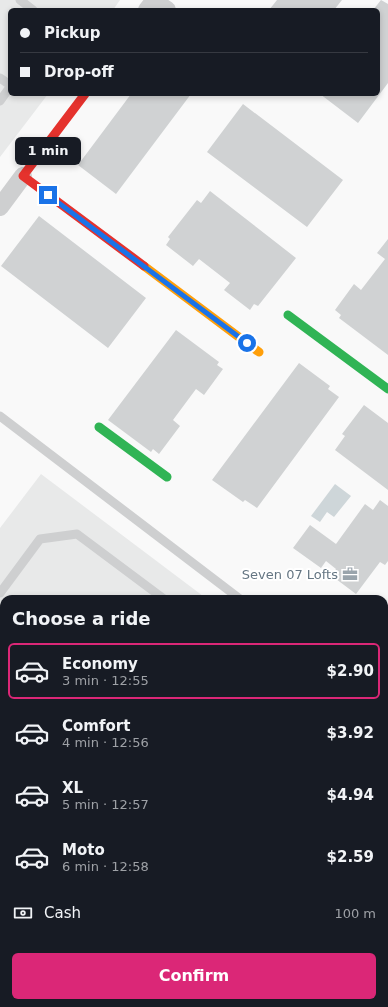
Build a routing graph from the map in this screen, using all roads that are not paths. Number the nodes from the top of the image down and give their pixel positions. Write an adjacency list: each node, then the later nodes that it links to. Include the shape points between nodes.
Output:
1 (20, 0): 2 (lane)
2 (30, 8)
3 (149, 8): 4 (street, via 154,1)
4 (164, 8)
5 (0, 78): 6 (lane)
6 (8, 84)
7 (8, 89): 9 (lane)
8 (84, 96): 10 (street)
9 (0, 101)
10 (24, 176): 11 (street); 13 (street)
11 (0, 207)
12 (288, 315): 14 (street)
13 (259, 352)
14 (388, 389)
15 (0, 416): 20 (lane)
16 (99, 427): 17 (street)
17 (167, 477)
18 (0, 593): 19 (lane, via 40,539 77,534)
19 (159, 595)
20 (235, 595)

